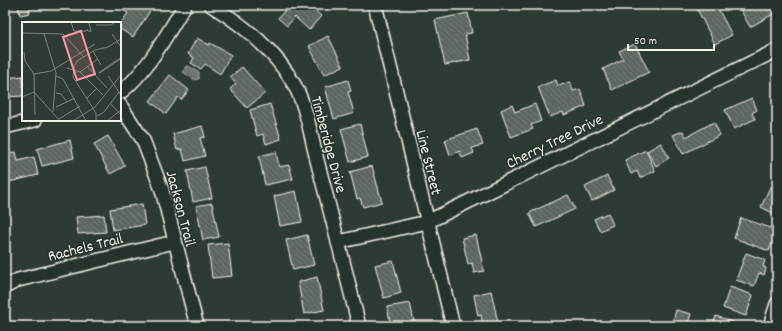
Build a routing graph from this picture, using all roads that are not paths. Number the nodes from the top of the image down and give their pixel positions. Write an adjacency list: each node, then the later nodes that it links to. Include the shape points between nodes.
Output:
1 (185, 5): 5 (street, via 159,47 132,83)
2 (211, 5): 11 (street, Timberidge Drive, via 268,48 295,85 310,123 317,162)
3 (375, 5): 9 (street, Line Street)
4 (777, 50): 9 (street, Cherry Tree Drive)
5 (121, 92)
6 (121, 107): 10 (street, Jackson Trail, via 143,140 162,190)
7 (31, 121): 8 (street)
8 (5, 127)
9 (427, 222): 11 (street, Cherry Tree Drive); 16 (street, Line Street)
10 (174, 242): 12 (street, Rachels Trail, via 26,278); 14 (street, Jackson Trail)
11 (338, 242): 15 (street, Timberidge Drive)
12 (5, 287)
13 (776, 307): 17 (street)
14 (197, 326)
15 (359, 326)
16 (453, 326)
17 (770, 326)

